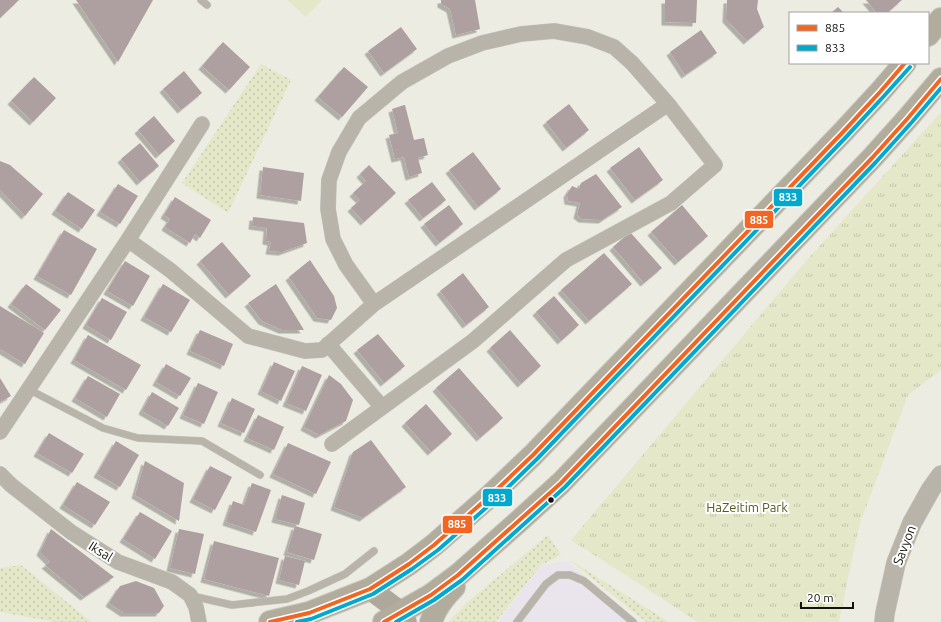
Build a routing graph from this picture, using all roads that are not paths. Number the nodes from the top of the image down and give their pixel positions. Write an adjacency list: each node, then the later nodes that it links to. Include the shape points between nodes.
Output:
1 (941, 20): 2 (highway)
2 (929, 34)
3 (904, 64): 19 (highway, via 843,132 533,455 434,545)
4 (941, 79): 17 (highway, via 872,158 561,482)
5 (668, 104): 8 (street); 8 (street, via 632,63 614,47 588,37 554,32 521,34 482,43 448,56 402,82 359,118 339,152 329,180 328,209 334,239 346,265); 11 (street, via 715,165 671,203 566,260 473,341)
6 (202, 124): 7 (street)
7 (128, 240): 9 (street, via 170,270 248,336 305,351 322,350); 10 (street)
8 (374, 304): 9 (street)
9 (328, 344): 11 (street)
10 (28, 389): 12 (street); 15 (lane, via 103,428 138,438 202,441)
11 (382, 407): 13 (street)
12 (0, 432)
13 (332, 444)
14 (0, 474): 20 (street, Iksal, via 70,532 118,562 172,582)
15 (260, 475)
16 (941, 475): 28 (street, Savyon, via 930,489 912,523 896,563)
17 (487, 550): 21 (highway, via 431,596); 25 (highway, via 441,601)
18 (374, 551): 20 (lane, via 345,574 287,599 232,605)
19 (370, 589): 21 (main road); 23 (highway, via 309,613); 24 (main road)
20 (190, 595): 22 (street)
21 (397, 619)
22 (199, 622)
23 (270, 622)
24 (377, 622)
25 (431, 622)
26 (517, 622): 27 (lane, via 546,584 558,575 570,575 584,581)
27 (633, 622)
28 (884, 622)

